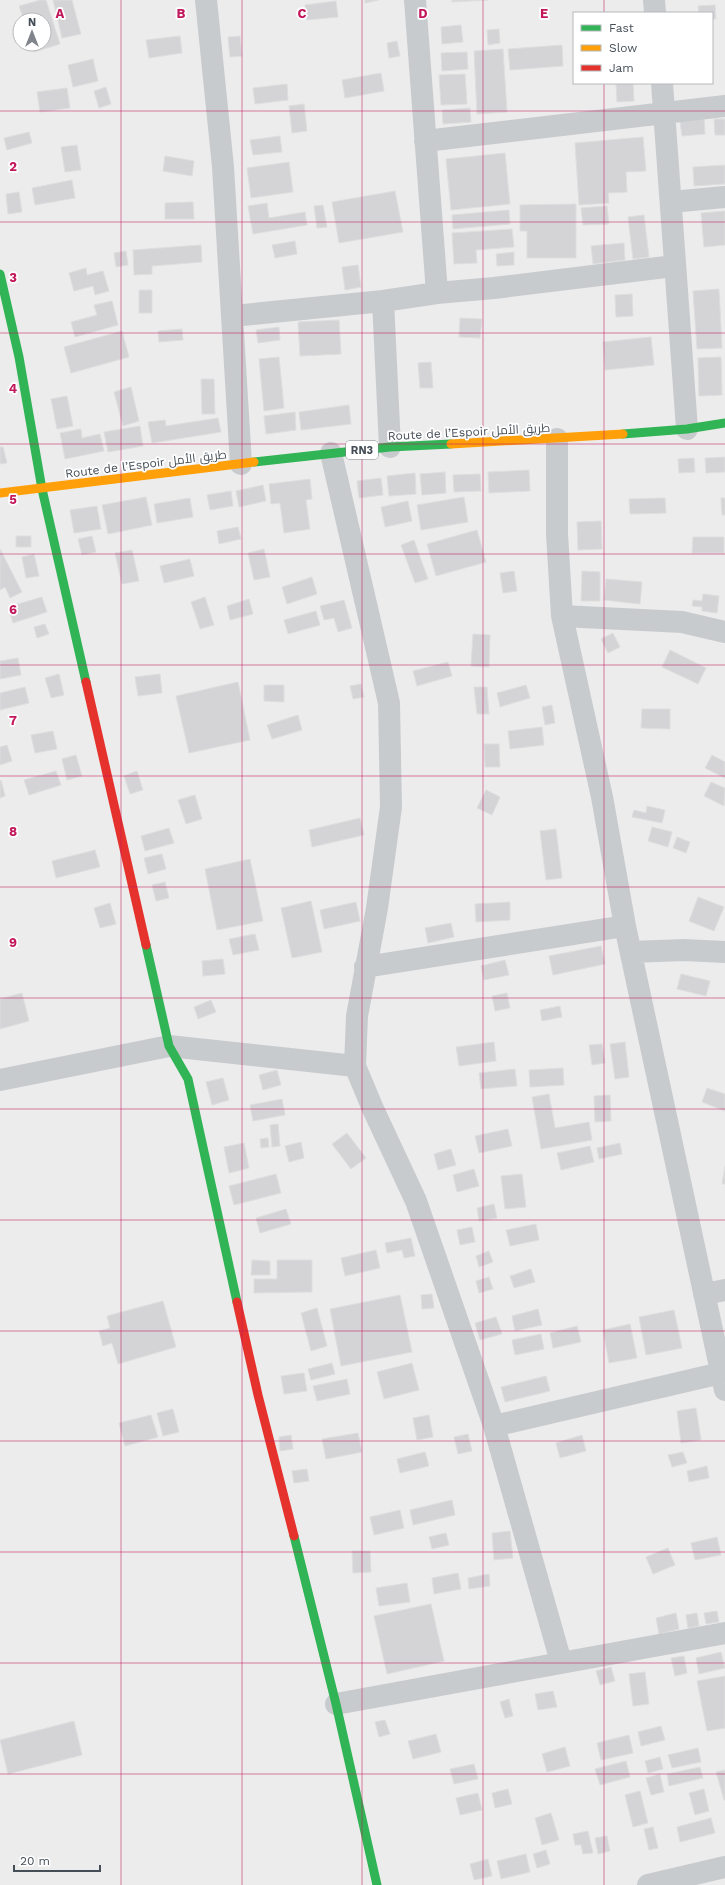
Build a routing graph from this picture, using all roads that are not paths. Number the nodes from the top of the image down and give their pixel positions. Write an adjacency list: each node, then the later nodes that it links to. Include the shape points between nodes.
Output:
1 (206, 0): 15 (street, via 223,167)
2 (415, 0): 8 (street)
3 (654, 0): 4 (street)
4 (655, 12)
5 (662, 84): 7 (street)
6 (725, 106): 7 (street)
7 (665, 113): 8 (street); 10 (street)
8 (425, 141): 13 (street)
9 (725, 198): 10 (street)
10 (671, 202): 11 (street)
11 (674, 266): 13 (street); 17 (street)
12 (0, 274): 22 (main road)
13 (438, 293): 14 (street)
14 (383, 301): 15 (street); 19 (street)
15 (233, 316): 21 (street)
16 (725, 423): 17 (main road, Route de l’Espoir طريق الأمل / RN3)
17 (687, 428): 18 (main road, Route de l’Espoir طريق الأمل / RN3)
18 (557, 439): 19 (main road, Route de l’Espoir طريق الأمل / RN3); 24 (street, via 557,534)
19 (390, 448): 20 (main road, Route de l’Espoir طريق الأمل / RN3)
20 (331, 453): 21 (main road, Route de l’Espoir طريق الأمل / RN3); 29 (street, via 389,703 391,807 377,908)
21 (241, 464): 22 (main road, Route de l’Espoir طريق الأمل / RN3)
22 (42, 489): 23 (main road, Route de l’Espoir طريق الأمل / RN3); 30 (main road)
23 (0, 493)
24 (562, 616): 25 (street, via 682,622); 26 (street, via 602,797)
25 (725, 632)
26 (625, 926): 27 (street); 29 (street)
27 (631, 952): 28 (street); 33 (street)
28 (725, 952)
29 (365, 967): 31 (street, via 357,1016)
30 (169, 1046): 31 (street); 32 (street); 38 (main road, via 188,1079 258,1395)
31 (355, 1066): 35 (street, via 416,1201)
32 (0, 1080)
33 (715, 1292): 34 (street)
34 (723, 1381): 35 (street)
35 (494, 1426): 37 (street)
36 (725, 1633): 37 (street)
37 (561, 1662): 38 (street)
38 (336, 1704): 40 (main road)
39 (725, 1867): 41 (street)
40 (377, 1885)
41 (648, 1885)

